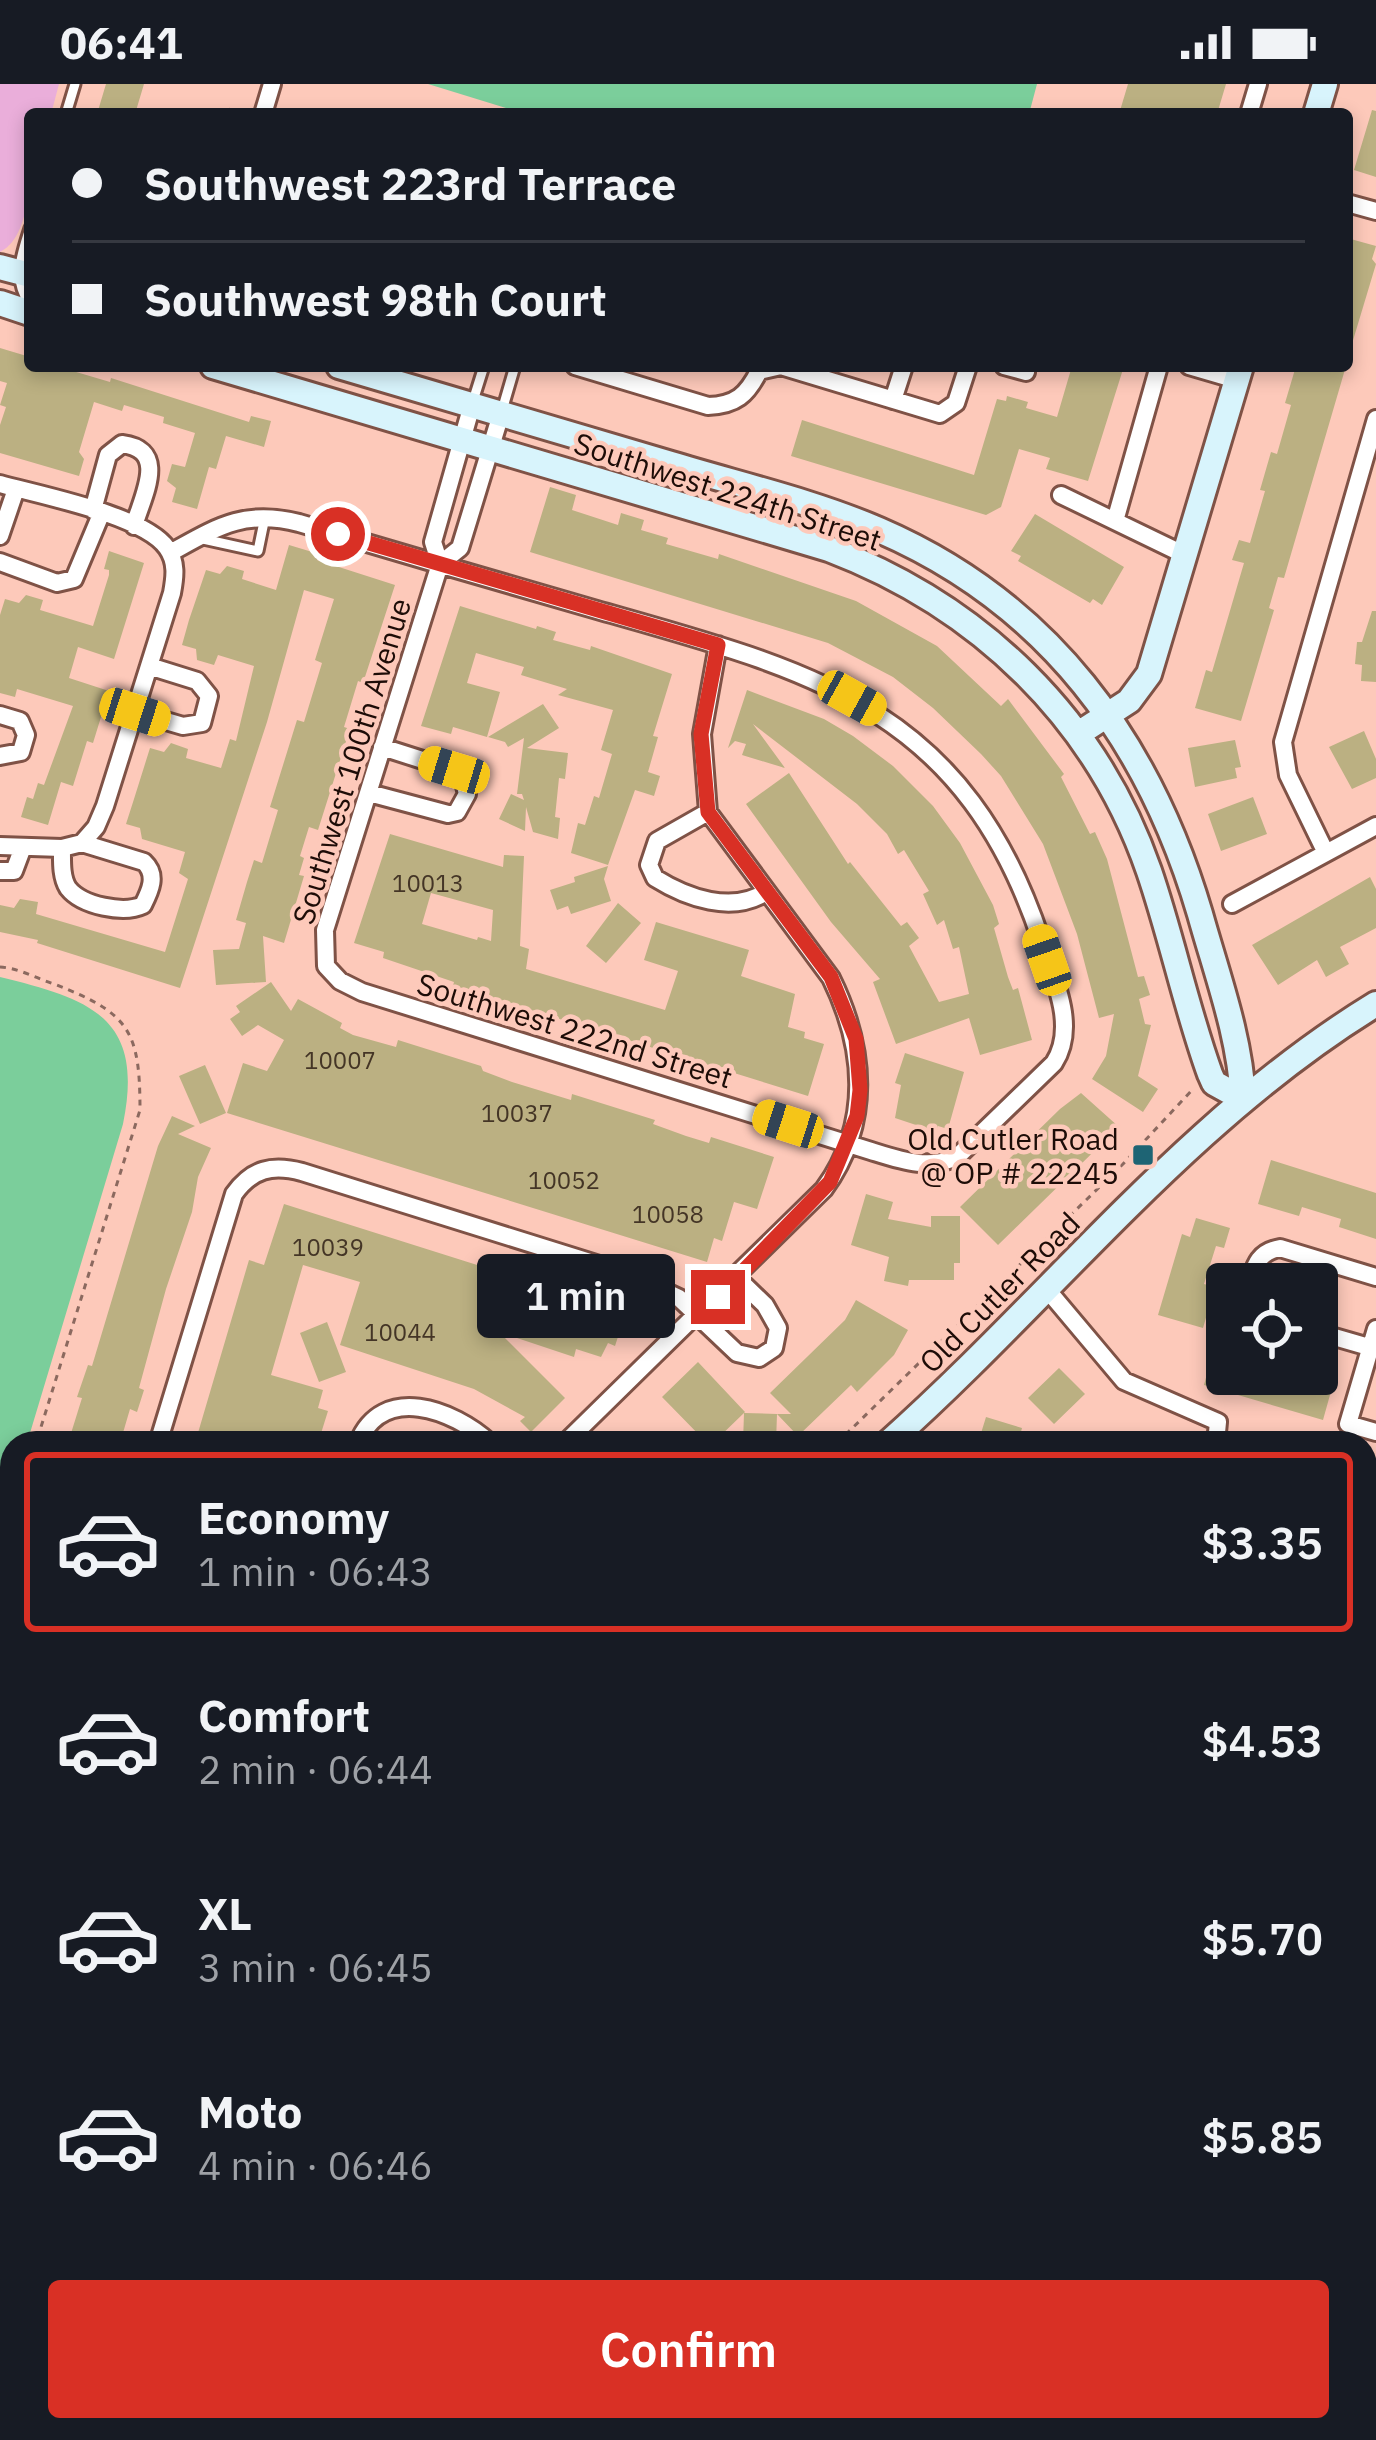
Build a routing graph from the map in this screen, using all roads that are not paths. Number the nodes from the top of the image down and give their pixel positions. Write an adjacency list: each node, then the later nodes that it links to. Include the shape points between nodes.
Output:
1 (233, 372): 18 (street, Southwest 224th Street)
2 (359, 372): 15 (street, Southwest 224th Street)
3 (482, 372): 15 (lane)
4 (513, 372): 16 (lane)
5 (606, 372): 6 (street, via 725,406 747,394)
6 (758, 372)
7 (801, 372): 14 (street)
8 (902, 372): 14 (street)
9 (966, 372): 14 (street, via 956,403 940,414)
10 (1023, 372): 12 (street)
11 (1157, 372): 24 (street)
12 (1026, 373)
13 (1239, 373): 29 (street)
14 (893, 400)
15 (472, 405): 16 (street, Southwest 224th Street); 18 (street, Southwest 100th Avenue)
16 (501, 414): 19 (street, Southwest 100th Avenue); 36 (street, Southwest 224th Street, via 826,510 909,544 1016,615)
17 (1376, 419): 47 (street, via 1284,732 1288,775)
18 (464, 440): 19 (street, Southwest 224th Street); 31 (street, Southwest 100th Avenue, via 433,542)
19 (491, 448): 31 (street, Southwest 100th Avenue, via 460,548); 37 (street, Southwest 224th Street, via 876,568 986,637)
20 (8, 486): 22 (street); 26 (street)
21 (1061, 495): 24 (street)
22 (97, 511): 25 (street); 25 (street, via 109,455 122,444 143,449 150,470); 30 (street, via 74,580 57,583)
23 (265, 516): 27 (street); 27 (lane, via 258,551); 31 (street)
24 (1115, 521): 29 (street)
25 (134, 526): 28 (street)
26 (0, 536)
27 (197, 538): 28 (street)
28 (170, 553): 33 (street, via 172,593)
29 (1185, 555): 36 (street, via 1145,682)
30 (0, 562)
31 (440, 564): 32 (street); 38 (street, Southwest 100th Avenue)
32 (718, 645): 41 (street, via 701,734); 54 (street, Southwest 222nd Street, via 874,710 948,772 1025,896 1061,1006 1059,1055 948,1162 908,1162)
33 (149, 666): 34 (street); 34 (street, via 204,688 202,724 183,727)
34 (135, 712): 43 (street, via 101,818)
35 (0, 715): 39 (street, via 20,721 26,735 21,752)
36 (1109, 715): 37 (street); 53 (street, Southwest 224th Street, via 1179,850 1241,1055)
37 (1078, 734): 53 (street, Southwest 224th Street, via 1150,872 1214,1083)
38 (382, 747): 40 (street, Southwest 100th Avenue); 40 (street, via 454,770 467,794 448,814)
39 (0, 756)
40 (369, 793): 51 (street, Southwest 100th Avenue, via 326,930)
41 (708, 812): 49 (street); 49 (street, via 657,841 649,865 655,878 718,902)
42 (1376, 826): 47 (street)
43 (82, 843): 46 (street); 46 (street, via 150,867 143,905 124,911 76,895 65,883)
44 (0, 846): 45 (street)
45 (23, 847): 46 (street); 48 (street, via 14,872)
46 (62, 848)
47 (1324, 851): 50 (street)
48 (0, 872)
49 (766, 892): 54 (street, via 831,977 850,1016 860,1090)
50 (1232, 904)
51 (330, 973): 54 (street, Southwest 222nd Street, via 362,992)
52 (1376, 1004): 53 (street, Old Cutler Road)
53 (1243, 1100): 60 (street, Old Cutler Road)
54 (848, 1143): 59 (street, via 824,1189)
55 (1255, 1263): 56 (street, via 1280,1248)
56 (1331, 1263)
57 (1338, 1265): 58 (street)
58 (1376, 1276)
59 (737, 1278): 61 (street); 61 (street, via 774,1318 770,1354 737,1353)
60 (1045, 1287): 69 (street, Old Cutler Road); 70 (street, via 1124,1382 1218,1422)
61 (698, 1316): 65 (street, via 628,1274 274,1168 255,1173 234,1195); 68 (street)
62 (1376, 1329): 64 (street)
63 (1338, 1338): 64 (street)
64 (1373, 1349): 71 (street, via 1348,1424)
65 (162, 1431)
66 (365, 1431): 67 (street, via 390,1407)
67 (474, 1431)
68 (579, 1431)
69 (915, 1431)
70 (1217, 1431)
71 (1372, 1431)

